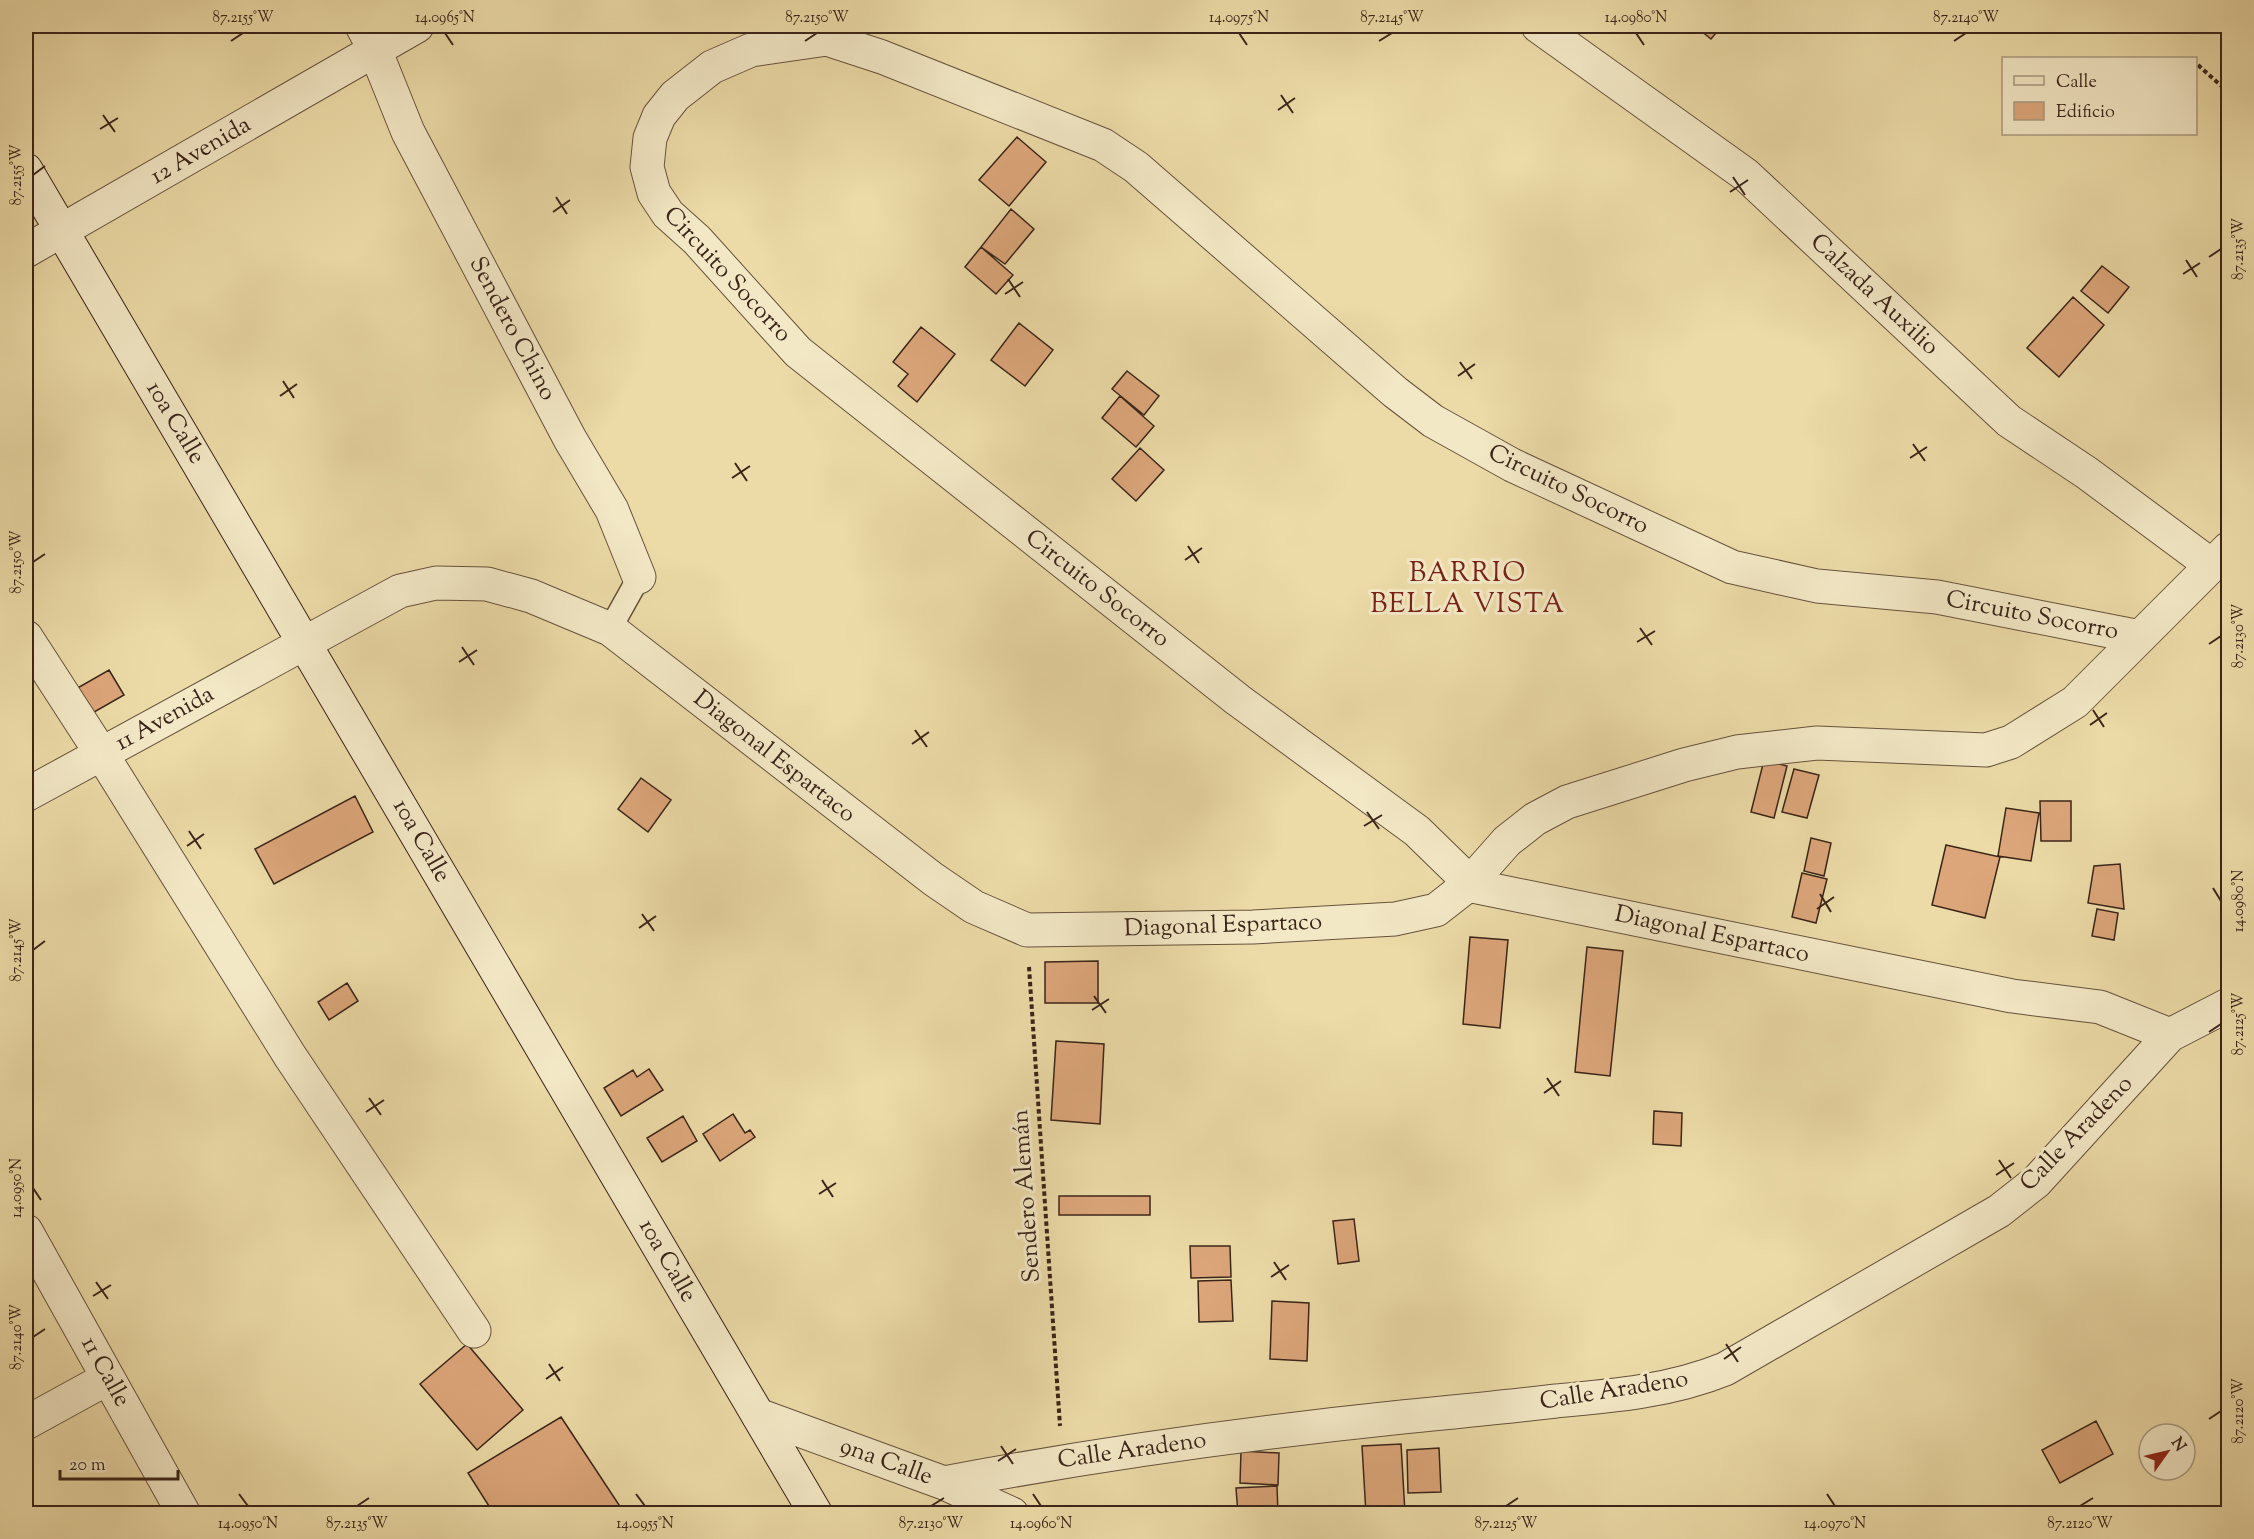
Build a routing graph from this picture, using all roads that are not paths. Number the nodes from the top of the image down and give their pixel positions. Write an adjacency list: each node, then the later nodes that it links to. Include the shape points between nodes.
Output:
1 (417, 26): 3 (street)
2 (1538, 26): 7 (street, Calzada Auxilio, via 1746,175 2009,421)
3 (369, 38): 5 (street, 12 Avenida); 8 (street, Sendero Chino, via 408,132 570,439 612,510)
4 (26, 170): 5 (street, 10a Calle)
5 (61, 230): 6 (street, 12 Avenida); 12 (street, 10a Calle)
6 (26, 251)
7 (2220, 557): 11 (street, Circuito Socorro)
8 (639, 577): 9 (lane, Sendero Chino)
9 (610, 629): 12 (street, Diagonal Espartaco, via 531,596 487,584 436,583 400,591); 15 (street, Diagonal Espartaco, via 933,879 974,907 1027,930 1253,927 1395,920 1436,910)
10 (26, 636): 13 (street)
11 (2140, 637): 15 (street, Circuito Socorro, via 2076,702 2011,742 1986,750 1817,743 1737,752 1684,765 1566,802 1535,819 1506,841); 15 (street, Circuito Socorro, via 1937,597 1817,586 1732,567 1512,465 1433,421 1137,167 1103,145 882,57 827,39 752,50 712,67 675,96 659,116 650,138 647,167 654,193 668,214 697,240 798,352 1238,700 1417,831)
12 (304, 642): 13 (street, 11 Avenida); 21 (street, 10a Calle)
13 (101, 753): 14 (street, 11 Avenida); 19 (street, via 290,1056)
14 (26, 795)
15 (1468, 885): 17 (street, Diagonal Espartaco, via 1992,992 2100,1007)
16 (2229, 1005): 17 (street)
17 (2170, 1035): 23 (street, Calle Aradeno, via 2036,1182 1999,1210 1707,1376 1608,1396 1321,1425 1062,1460)
18 (26, 1231): 20 (street, 11 Calle)
19 (474, 1331)
20 (108, 1378): 22 (street); 24 (street, 11 Calle)
21 (758, 1415): 23 (street, 9na Calle); 25 (street, 10a Calle)
22 (26, 1423)
23 (944, 1483): 26 (street, 9na Calle)
24 (184, 1514)
25 (816, 1514)
26 (1012, 1514)

